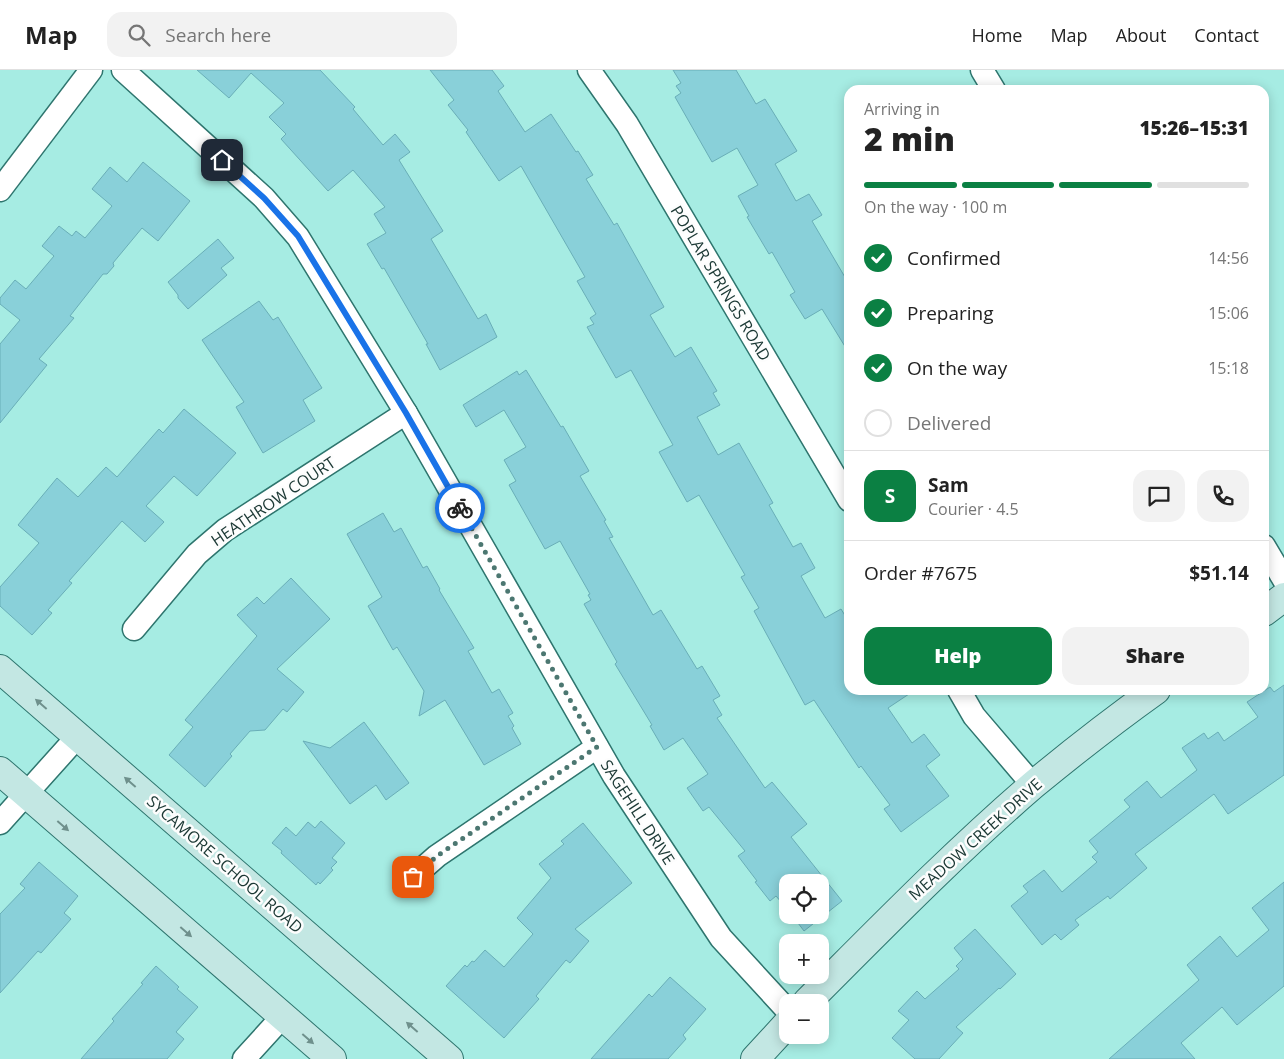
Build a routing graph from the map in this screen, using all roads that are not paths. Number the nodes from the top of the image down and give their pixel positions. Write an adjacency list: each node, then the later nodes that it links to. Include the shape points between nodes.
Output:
1 (92, 70): 6 (street)
2 (123, 70): 7 (street, SAGEHILL DRIVE, via 264,198 298,236)
3 (590, 70): 8 (street, POPLAR SPRINGS ROAD, via 627,124)
4 (982, 70): 5 (street)
5 (991, 85)
6 (0, 190)
7 (406, 413): 13 (street, HEATHROW COURT, via 225,530 197,554); 18 (street, SAGEHILL DRIVE)
8 (844, 492)
9 (1269, 554): 10 (street)
10 (1284, 580)
11 (1284, 597): 12 (main road)
12 (1269, 608)
13 (134, 628)
14 (0, 669): 17 (main road, SYCAMORE SCHOOL ROAD, one-way to 14)
15 (963, 695): 20 (street, via 974,716)
16 (1149, 695): 20 (main road, MEADOW CREEK DRIVE)
17 (78, 736): 21 (street); 30 (main road, SYCAMORE SCHOOL ROAD, one-way to 17)
18 (597, 747): 23 (street, via 437,856); 25 (street, SAGEHILL DRIVE, via 721,938)
19 (0, 771): 21 (main road)
20 (1033, 785): 24 (main road, MEADOW CREEK DRIVE, via 916,892)
21 (26, 794): 22 (street); 26 (main road, one-way to 26)
22 (0, 824)
23 (413, 877)
24 (815, 994)
25 (779, 1001)
26 (283, 1016): 28 (street); 29 (main road, one-way to 29)
27 (779, 1033): 31 (main road)
28 (244, 1059)
29 (332, 1059)
30 (449, 1059)
31 (755, 1059)

